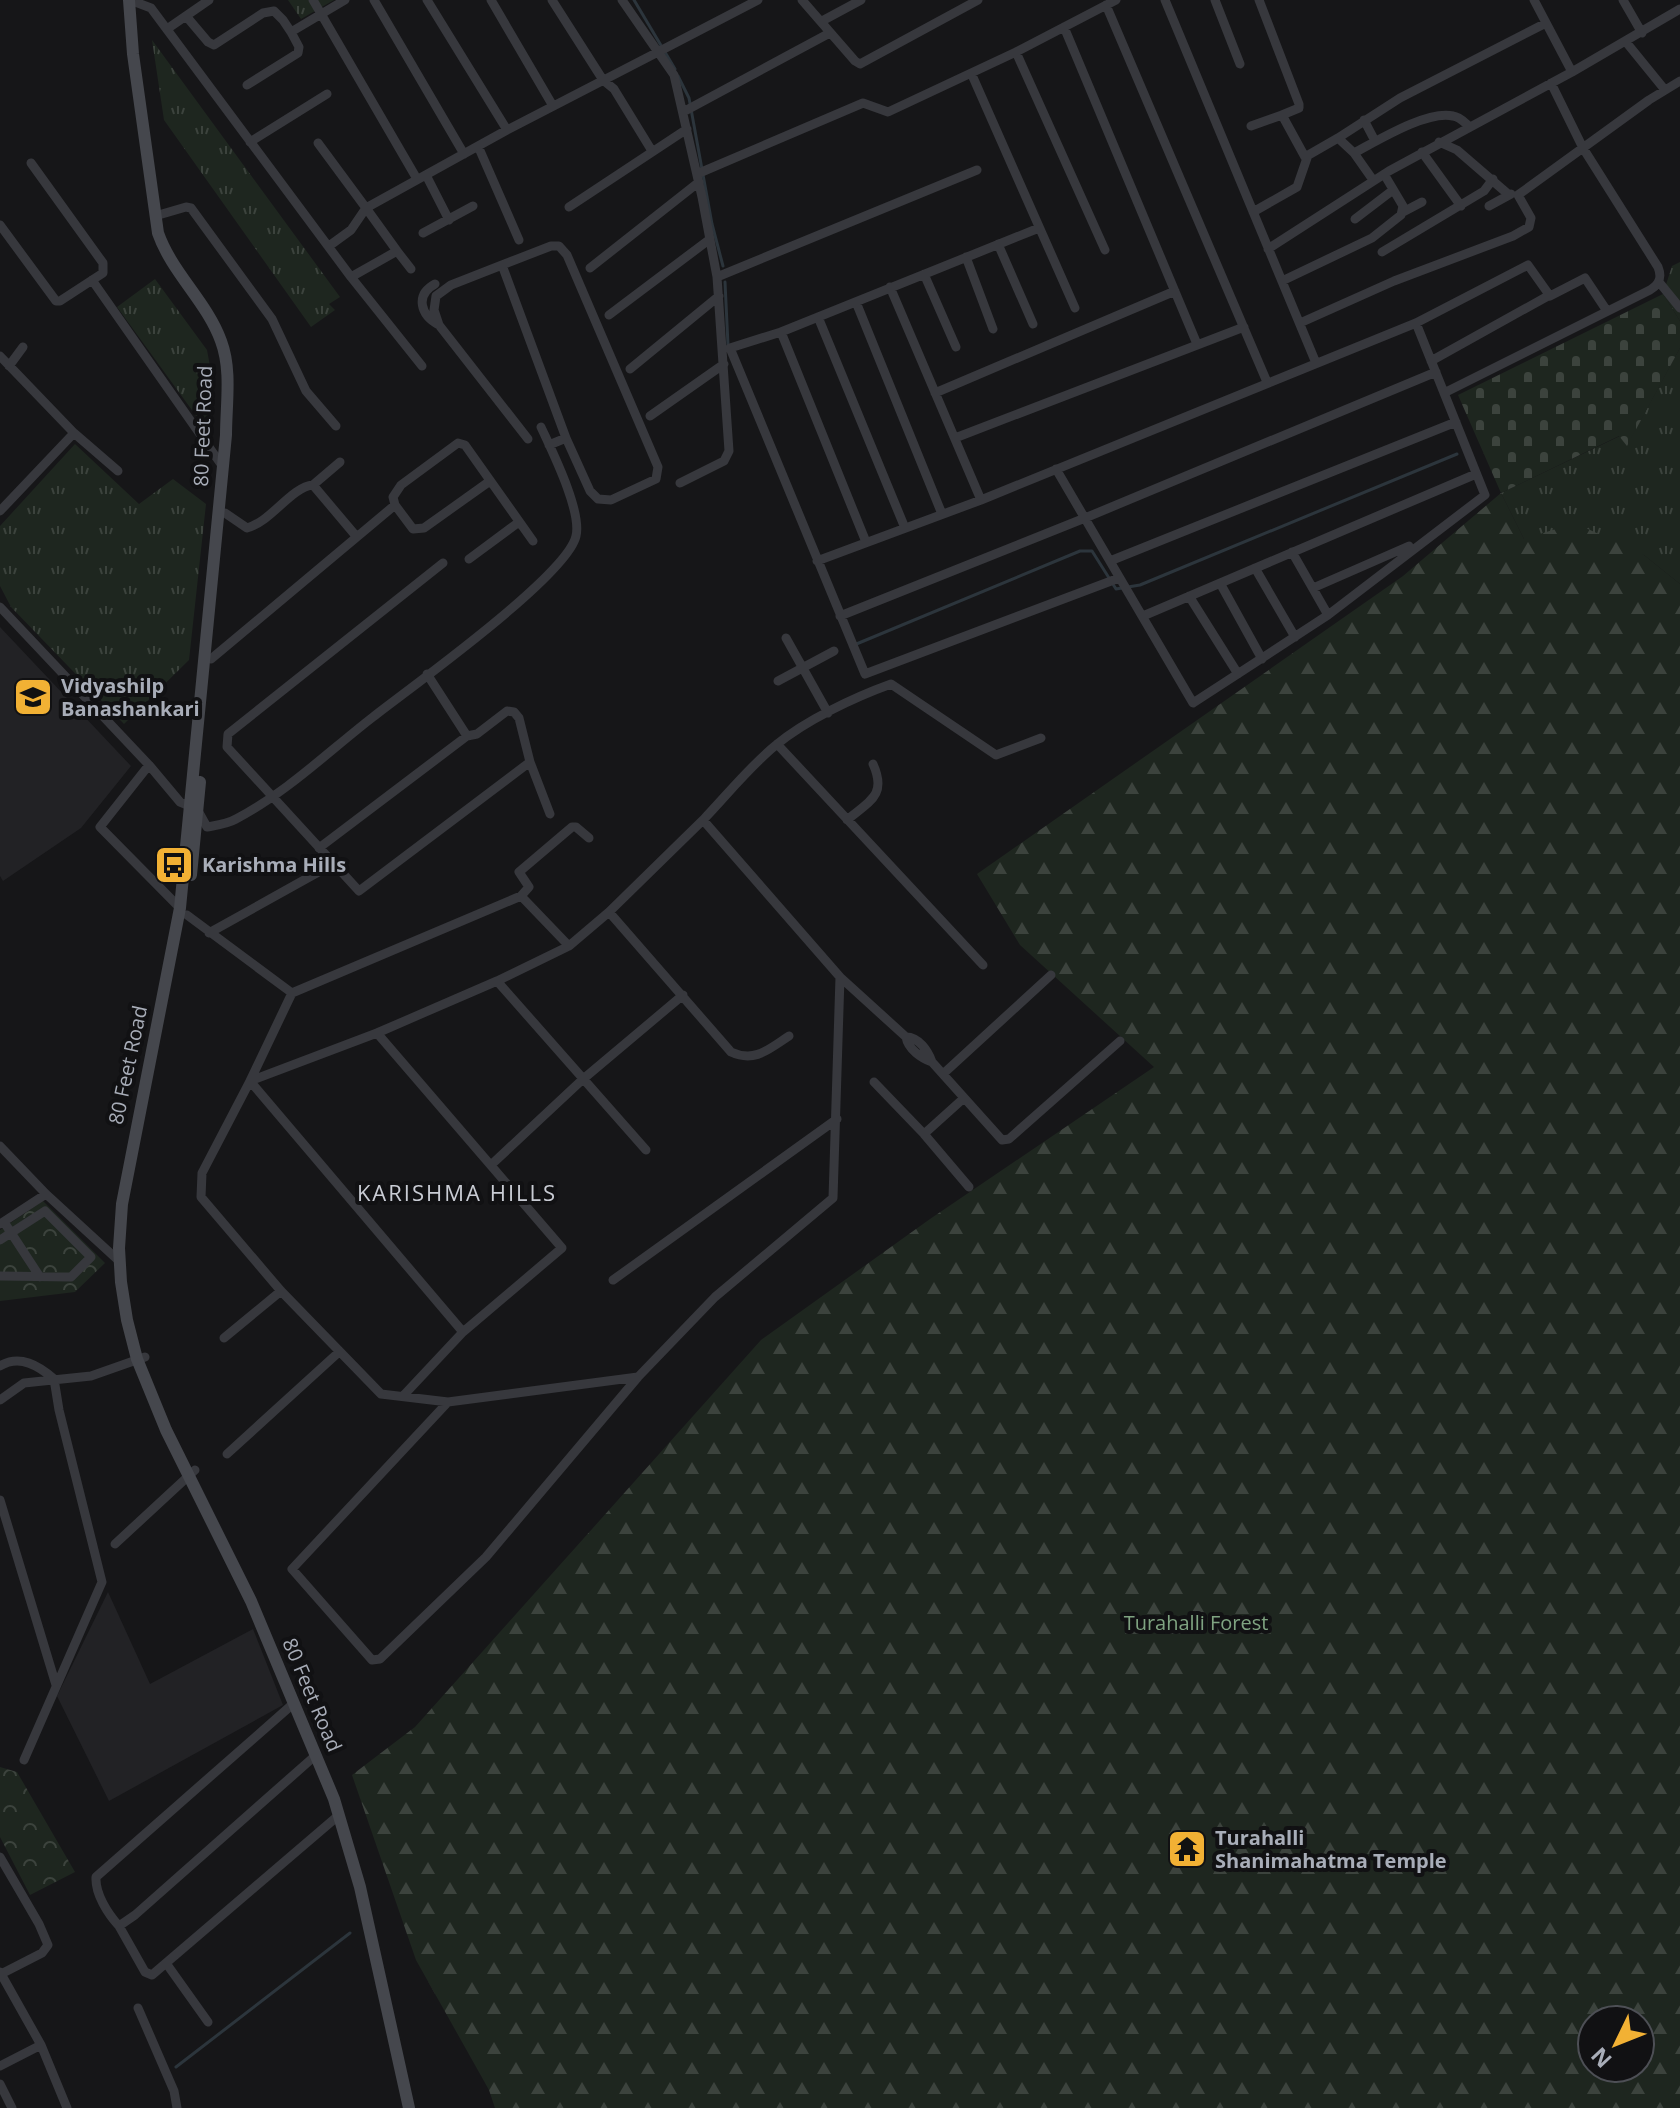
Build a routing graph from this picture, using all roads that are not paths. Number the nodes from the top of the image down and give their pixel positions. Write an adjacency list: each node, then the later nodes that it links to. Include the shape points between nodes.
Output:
1 (133, 0): 27 (street, via 151,8); 80 (main road, 80 Feet Road); 146 (main road, 80 Feet Road, via 133,54 158,233 218,332 225,356)
2 (209, 0): 23 (street)
3 (313, 0): 22 (street)
4 (345, 0): 22 (street)
5 (374, 0): 61 (street)
6 (427, 0): 50 (street)
7 (491, 0): 43 (street)
8 (552, 0): 37 (street)
9 (622, 0): 32 (street)
10 (758, 0): 32 (street)
11 (802, 0): 24 (street)
12 (861, 0): 24 (street)
13 (978, 0): 24 (street, via 860,64)
14 (1116, 0): 20 (street)
15 (1165, 0): 78 (street)
16 (1215, 0): 34 (street)
17 (1259, 0): 45 (street, via 1299,104)
18 (1534, 0): 25 (street)
19 (1623, 0): 29 (street)
20 (1106, 5): 26 (street); 119 (street)
21 (1680, 9): 29 (street)
22 (321, 15): 28 (street); 67 (street)
23 (186, 16): 27 (street); 28 (street, via 214,45 274,11)
24 (822, 21)
25 (1546, 23): 35 (street); 46 (street)
26 (1064, 27): 33 (street); 106 (street)
27 (167, 29): 53 (street)
28 (291, 32): 40 (street, via 298,53)
29 (1642, 33): 31 (street)
30 (826, 35): 44 (street)
31 (1626, 42): 35 (street); 41 (street)
32 (658, 52): 37 (street); 44 (street, via 674,75)
33 (1016, 52): 36 (street); 91 (street)
34 (1240, 64)
35 (1572, 72): 39 (street)
36 (972, 75): 66 (street, via 888,112 863,103); 84 (street)
37 (603, 80): 43 (street); 58 (street)
38 (1680, 81): 41 (street)
39 (1551, 83): 48 (street); 57 (street)
40 (247, 85)
41 (1665, 90): 57 (street)
42 (327, 94): 53 (street)
43 (553, 106): 50 (street)
44 (683, 112): 49 (street)
45 (1282, 115): 47 (street); 62 (street)
46 (1364, 120): 51 (street); 52 (street)
47 (1251, 126)
48 (1469, 126): 52 (street, via 1458,117 1441,115); 54 (street)
49 (687, 129): 58 (street); 66 (street)
50 (507, 130): 56 (street)
51 (1338, 138): 60 (street); 62 (street)
52 (1375, 141): 60 (street)
53 (250, 142): 89 (street)
54 (1439, 142): 59 (street); 68 (street)
55 (318, 143): 77 (street)
56 (478, 146): 61 (street); 87 (street)
57 (1583, 148): 71 (street); 103 (street, via 1658,267)
58 (652, 151): 76 (street)
59 (1422, 152): 65 (street); 74 (street)
60 (1354, 153): 69 (street)
61 (464, 154): 67 (street)
62 (1307, 158): 78 (street, via 1297,187)
63 (31, 163): 101 (street, via 103,263 103,273)
64 (977, 170): 100 (street)
65 (1384, 174): 69 (street); 70 (street)
66 (700, 175): 86 (street); 96 (street)
67 (421, 177): 77 (street); 82 (street)
68 (1493, 179): 71 (street); 74 (street)
69 (1373, 180): 90 (street)
70 (1393, 190): 79 (street); 81 (street)
71 (1513, 194): 75 (street); 115 (street, via 1531,218 1529,227)
72 (1422, 202): 79 (street)
73 (473, 206): 82 (street)
74 (1461, 206): 93 (street)
75 (1489, 206)
76 (569, 207)
77 (366, 208): 89 (street, via 351,230); 92 (street)
78 (1253, 212): 90 (street)
79 (1403, 212): 102 (street, via 1372,238)
80 (162, 214): 138 (street, via 191,208 272,319 306,391); 156 (main road, 80 Feet Road, via 171,246 220,321 232,355 233,436)
81 (1355, 219)
82 (449, 220): 85 (street)
83 (0, 225): 101 (street, via 56,301)
84 (1039, 228): 88 (street); 110 (street)
85 (423, 233)
86 (710, 239): 100 (street); 113 (street)
87 (519, 240)
88 (998, 244): 94 (street); 117 (street)
89 (329, 246): 99 (street)
90 (1268, 249): 102 (street)
91 (1105, 250)
92 (397, 251): 97 (street); 99 (street)
93 (1382, 252)
94 (966, 257): 98 (street); 120 (street)
95 (502, 265): 118 (street, via 436,296); 141 (street); 141 (street, via 551,246 567,255 658,467 656,479 611,500 598,499)
96 (590, 268)
97 (411, 269)
98 (924, 274): 105 (street); 124 (street)
99 (351, 277): 130 (street)
100 (717, 277): 107 (street)
101 (92, 280): 146 (street)
102 (1282, 281): 115 (street)
103 (1659, 282): 111 (street); 112 (street)
104 (435, 284): 118 (street, via 421,299 431,321)
105 (890, 287): 109 (street); 134 (street)
106 (1175, 291): 122 (street); 134 (street)
107 (719, 296): 128 (street); 131 (street)
108 (1548, 296): 112 (street, via 1585,278); 116 (street, via 1528,265); 126 (street)
109 (856, 302): 114 (street); 157 (street)
110 (1075, 308)
111 (1680, 308)
112 (1607, 311): 135 (street)
113 (609, 315)
114 (818, 317): 121 (street); 160 (street)
115 (1300, 323): 127 (street)
116 (1416, 323): 126 (street); 127 (street)
117 (1033, 324)
118 (439, 325): 143 (street)
119 (1244, 327): 122 (street); 133 (street)
120 (993, 329)
121 (781, 332): 164 (street); 167 (street, via 730,348)
122 (1197, 344): 142 (street)
123 (23, 347): 129 (street)
124 (956, 347)
125 (0, 356): 129 (street)
126 (1431, 361): 132 (street)
127 (1316, 363): 133 (street)
128 (724, 364): 136 (street); 151 (street, via 729,451 724,461)
129 (9, 366): 140 (street)
130 (422, 366)
131 (630, 369)
132 (1436, 372): 135 (street); 158 (street)
133 (1267, 382): 147 (street)
134 (935, 393): 142 (street)
135 (1444, 393): 137 (street)
136 (650, 416)
137 (1456, 422): 149 (street); 168 (street)
138 (336, 426)
139 (541, 427): 144 (street)
140 (74, 433): 148 (street); 155 (street)
141 (566, 438): 144 (street)
142 (955, 438): 153 (street)
143 (528, 439)
144 (549, 445): 185 (street, via 576,517 569,551 513,607)
145 (340, 462): 152 (street)
146 (223, 467): 196 (main road, 80 Feet Road)
147 (1056, 469): 153 (street); 158 (street)
148 (118, 471)
149 (1476, 474): 162 (street, via 1485,495); 165 (street)
150 (490, 481): 154 (street, via 424,528 413,529); 154 (street, via 465,445 458,443 401,485 393,497); 159 (street)
151 (680, 483)
152 (313, 485): 156 (street, via 303,487 258,525 247,528); 161 (street)
153 (981, 500): 157 (street)
154 (395, 505): 161 (street)
155 (0, 511)
156 (225, 513): 182 (main road, 80 Feet Road)
157 (942, 514): 160 (street)
158 (1085, 518): 168 (street); 177 (street)
159 (519, 522): 163 (street); 166 (street)
160 (905, 528): 164 (street)
161 (356, 536): 182 (street)
162 (1423, 540): 173 (street); 176 (street)
163 (533, 541)
164 (866, 542): 167 (street)
165 (1292, 552): 170 (street); 173 (street)
166 (469, 559)
167 (817, 561): 177 (street)
168 (1110, 561): 171 (street)
169 (443, 563): 195 (street, via 228,734 227,747)
170 (1255, 568): 172 (street); 179 (street)
171 (1119, 578): 177 (street, via 865,674); 178 (street)
172 (1220, 583): 174 (street); 183 (street)
173 (1313, 588): 176 (street)
174 (1189, 596): 178 (street); 186 (street)
175 (0, 607): 194 (street)
176 (1328, 615): 179 (street)
177 (840, 616)
178 (1143, 616): 186 (street, via 1193,703)
179 (1295, 637): 183 (street)
180 (786, 638): 184 (street)
181 (834, 651): 184 (street)
182 (211, 659): 196 (main road, 80 Feet Road)
183 (1262, 659): 186 (street)
184 (803, 668): 187 (street); 188 (street)
185 (427, 674): 189 (street); 195 (street)
186 (1238, 674)
187 (778, 681)
188 (828, 713): 190 (street, via 891,684 996,755); 191 (street)
189 (467, 736): 192 (street, via 507,711 514,712); 201 (street)
190 (1041, 738)
191 (777, 744): 198 (street); 199 (street)
192 (530, 762): 197 (street); 202 (street, via 359,891)
193 (873, 764): 199 (street, via 878,791)
194 (149, 765): 196 (street, via 180,802); 204 (street, via 100,827)
195 (273, 796): 196 (street, via 223,825 207,827); 201 (street)
196 (193, 808): 204 (main road, 80 Feet Road)
197 (550, 814)
198 (703, 820): 205 (street); 210 (street)
199 (847, 820): 208 (street)
200 (589, 838): 203 (street, via 572,827 545,848 519,872 529,887)
201 (319, 848): 202 (street)
202 (332, 861): 206 (street)
203 (521, 896): 207 (street); 212 (street)
204 (183, 911): 206 (street); 232 (main road, 80 Feet Road, via 126,1180); 240 (main road, 80 Feet Road, via 130,1205 128,1281)
205 (609, 912): 207 (street); 213 (street)
206 (209, 933): 212 (street)
207 (569, 946): 211 (street)
208 (983, 965)
209 (1051, 975): 217 (street)
210 (840, 977): 217 (street, via 906,1037 916,1040); 222 (street)
211 (497, 981): 214 (street); 218 (street)
212 (292, 993): 219 (street)
213 (683, 995): 215 (street, via 737,1055 764,1053); 218 (street)
214 (377, 1033): 219 (street); 226 (street)
215 (789, 1036)
216 (1120, 1041): 221 (street, via 1009,1139 1002,1140)
217 (943, 1074): 221 (street)
218 (582, 1080): 224 (street); 226 (street)
219 (250, 1081): 236 (street, via 202,1173 201,1197); 237 (street)
220 (874, 1082): 223 (street)
221 (964, 1098): 223 (street)
222 (837, 1119): 235 (street); 242 (street, via 833,1198 715,1297)
223 (924, 1134): 227 (street)
224 (646, 1150)
225 (2, 1152): 228 (street)
226 (491, 1165): 237 (street, via 562,1248)
227 (969, 1187)
228 (46, 1194): 229 (street); 232 (street)
229 (2, 1223): 230 (street)
230 (11, 1233): 231 (street); 234 (street); 234 (street, via 45,1211 91,1257 71,1277)
231 (0, 1240)
232 (119, 1261): 240 (main road, 80 Feet Road, via 123,1301)
233 (0, 1276): 234 (street)
234 (40, 1277)
235 (613, 1280)
236 (281, 1291): 238 (street); 239 (street)
237 (463, 1332): 244 (street)
238 (224, 1338)
239 (339, 1352): 244 (street, via 381,1394); 247 (street)
240 (141, 1358): 243 (street, via 91,1376); 248 (main road, 80 Feet Road)
241 (0, 1366): 243 (street, via 8,1361 36,1364)
242 (638, 1377): 246 (street); 246 (street, via 486,1557 380,1659 372,1660 292,1569)
243 (54, 1379): 245 (street, via 24,1383); 251 (street, via 102,1582)
244 (403, 1396): 246 (street)
245 (0, 1400)
246 (448, 1402)
247 (227, 1454)
248 (192, 1472): 250 (street); 252 (main road, 80 Feet Road); 269 (main road, 80 Feet Road, via 258,1598 344,1804)
249 (0, 1500): 251 (street)
250 (115, 1544)
251 (56, 1685): 254 (street)
252 (294, 1703): 253 (main road, 80 Feet Road); 257 (street, via 96,1877)
253 (316, 1755): 255 (main road, 80 Feet Road); 257 (street)
254 (24, 1760)
255 (339, 1815): 258 (street); 268 (main road, 80 Feet Road)
256 (0, 1857): 259 (street, via 48,1945)
257 (119, 1926): 258 (street, via 148,1974)
258 (166, 1963): 261 (street)
259 (1, 1973): 262 (street)
260 (138, 2008): 267 (street)
261 (208, 2022)
262 (41, 2045): 263 (street); 266 (street)
263 (0, 2066)
264 (0, 2084): 265 (street)
265 (12, 2108)
266 (67, 2108)
267 (177, 2108)
268 (409, 2108)
269 (417, 2108)

